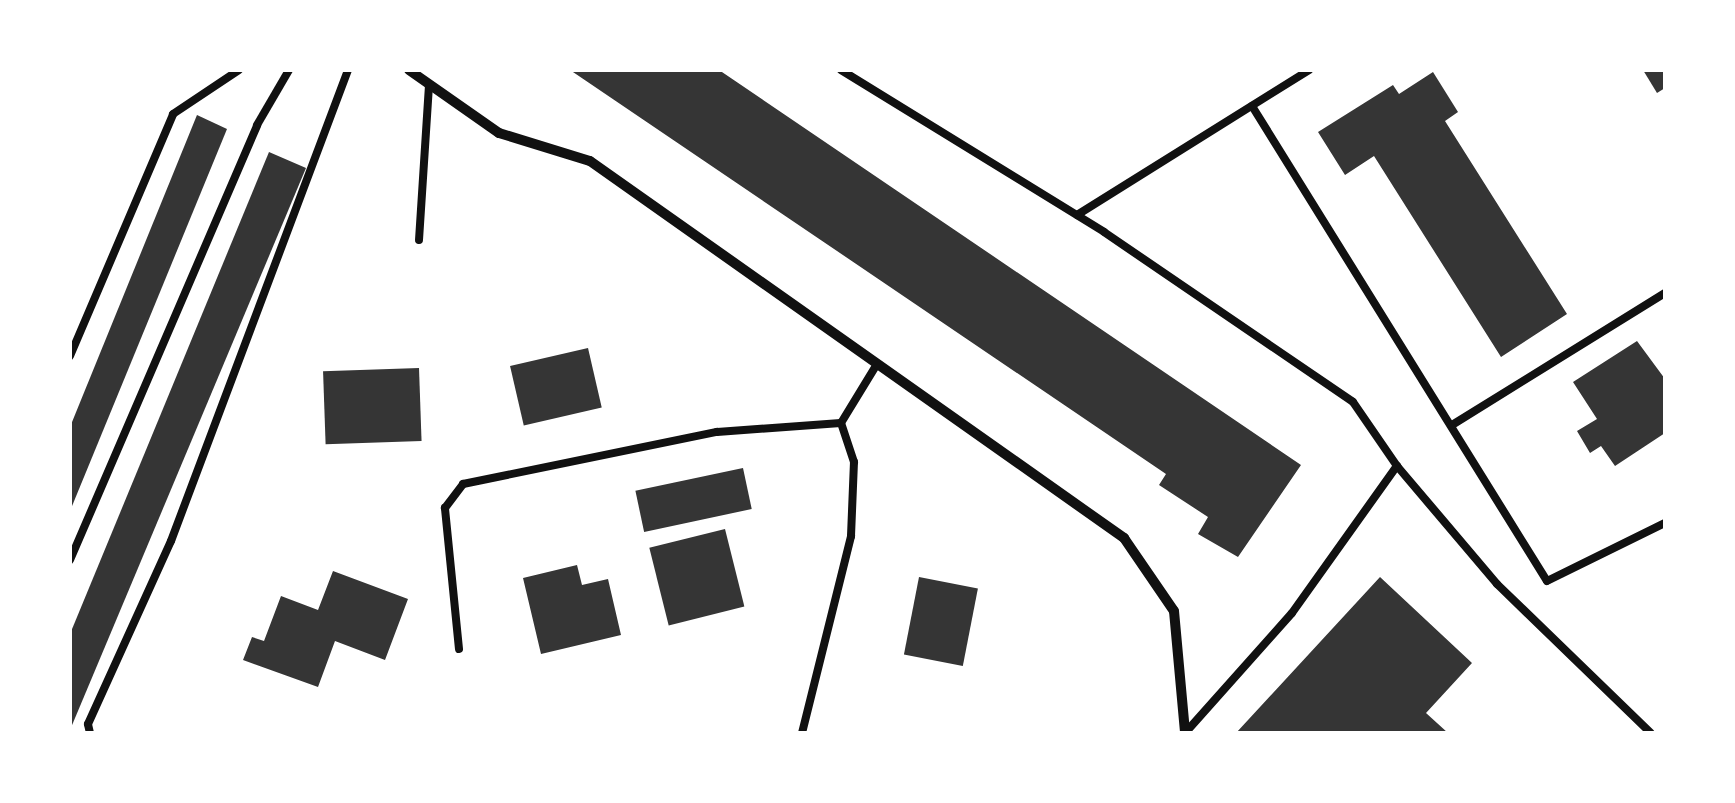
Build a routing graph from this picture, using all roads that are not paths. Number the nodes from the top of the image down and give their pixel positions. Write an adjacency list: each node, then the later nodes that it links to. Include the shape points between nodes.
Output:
1 (238, 70): 12 (lane, via 173,114)
2 (289, 70): 18 (lane, via 258,125)
3 (348, 70): 20 (lane, via 170,541 88,724)
4 (410, 70): 7 (street)
5 (841, 70): 9 (lane)
6 (1309, 70): 8 (lane)
7 (429, 85): 10 (lane); 13 (street, via 500,133 590,161)
8 (1252, 106): 9 (lane); 15 (lane)
9 (1076, 215): 16 (lane, via 1353,402)
10 (419, 240)
11 (1665, 293): 15 (lane)
12 (70, 356)
13 (877, 364): 14 (lane); 22 (street, via 1124,538 1174,612)
14 (841, 423): 19 (lane, via 717,432 463,484 446,508); 21 (lane, via 854,462 851,536)
15 (1452, 426): 17 (lane, via 1546,581)
16 (1397, 466): 22 (lane, via 1292,613); 23 (lane, via 1497,584)
17 (1665, 522)
18 (70, 560)
19 (458, 648)
20 (90, 733)
21 (802, 733)
22 (1184, 733)
23 (1651, 733)

